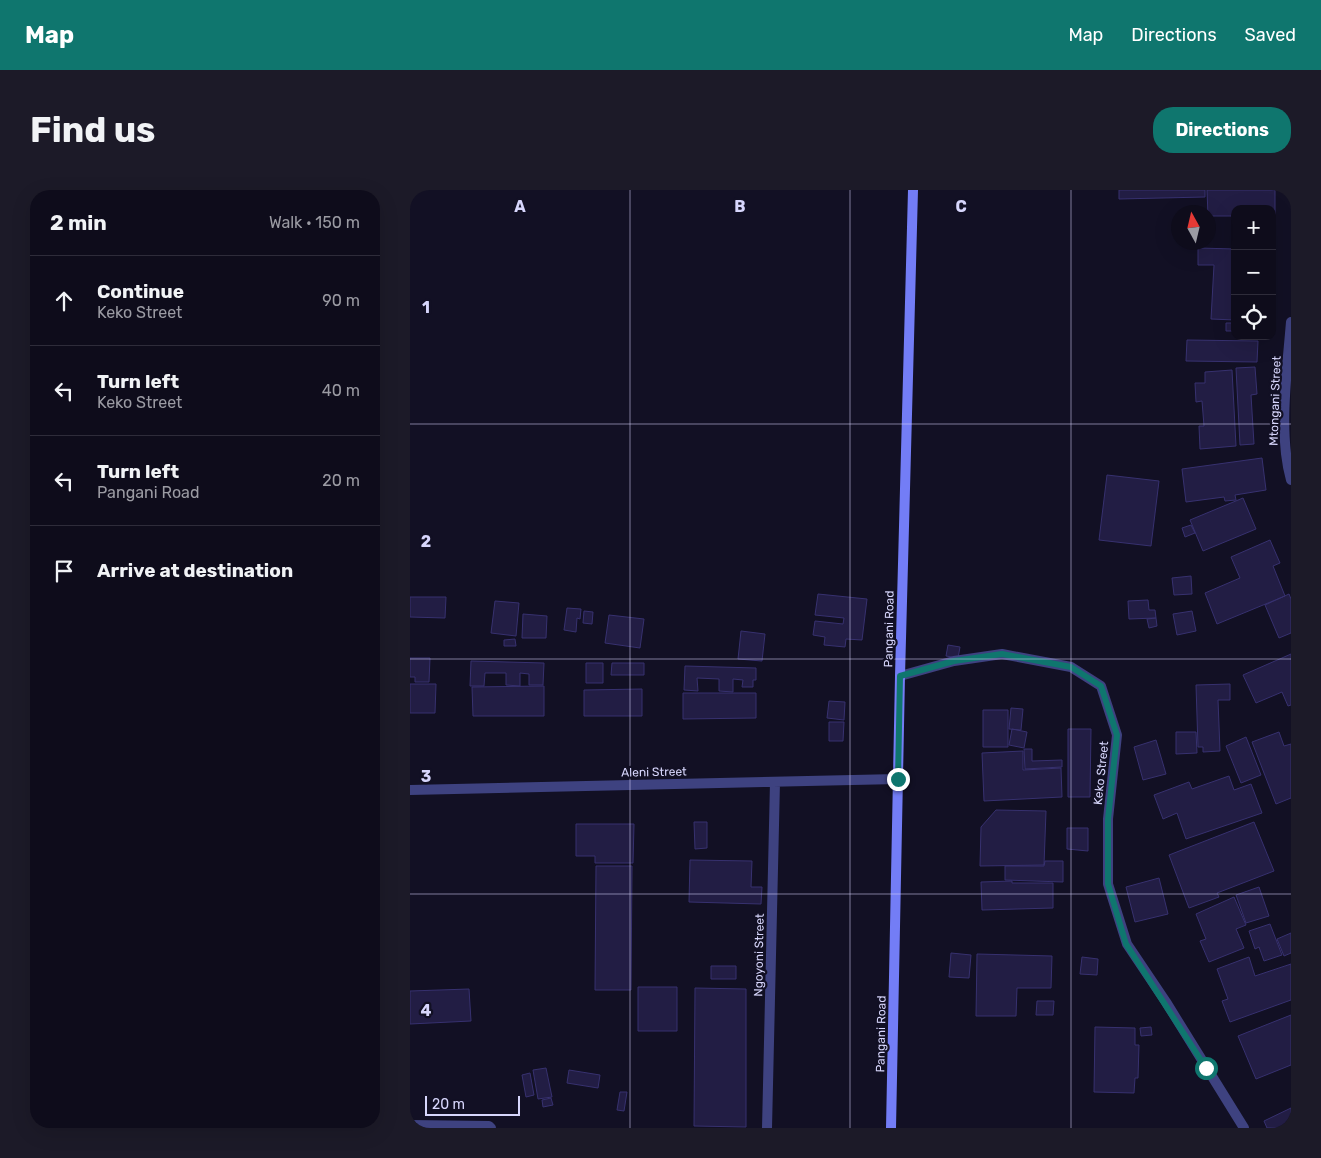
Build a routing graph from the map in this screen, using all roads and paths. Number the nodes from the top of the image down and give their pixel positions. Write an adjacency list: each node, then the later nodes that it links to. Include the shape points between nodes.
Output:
1 (913, 190): 4 (main road, Pangani Road)
2 (1291, 322): 3 (street, Mtongani Street, via 1285,407 1286,464)
3 (1291, 480)
4 (900, 676): 5 (main road, Pangani Road); 12 (street, Keko Street, via 954,661 1002,654 1071,667 1101,686 1117,735 1108,819 1108,884 1126,944)
5 (898, 779): 6 (street, Aleni Street); 11 (main road, Pangani Road)
6 (775, 782): 7 (street, Aleni Street); 10 (street, Ngoyoni Street)
7 (410, 790)
8 (410, 1124): 9 (street)
9 (491, 1128)
10 (768, 1128)
11 (892, 1128)
12 (1244, 1128)

